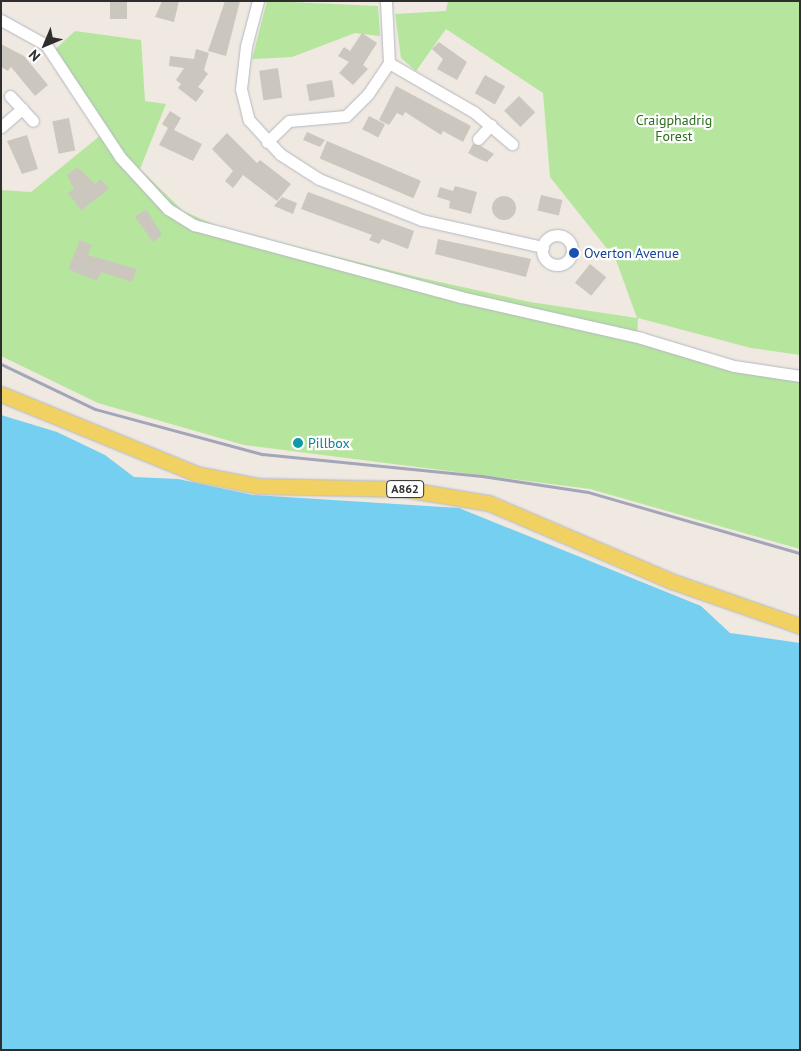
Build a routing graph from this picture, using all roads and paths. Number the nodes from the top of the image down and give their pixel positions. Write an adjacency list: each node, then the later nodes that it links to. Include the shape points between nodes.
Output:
1 (258, 1): 11 (street, via 246,46 242,89 249,120)
2 (386, 1): 4 (street)
3 (1, 20): 14 (street, via 52,51 120,157 168,209 194,225 461,297 641,338 734,366)
4 (389, 63): 8 (street); 11 (street, via 368,94 346,116 289,121)
5 (10, 96): 6 (street)
6 (22, 109): 7 (street); 9 (street)
7 (33, 121)
8 (491, 125): 10 (street); 12 (street)
9 (1, 126)
10 (478, 140)
11 (267, 142): 13 (street, via 320,179 422,220)
12 (512, 144)
13 (542, 248)
14 (800, 376)
15 (1, 394): 16 (main road, A862, via 197,474 258,486 404,489 489,503 671,581)
16 (800, 626)

